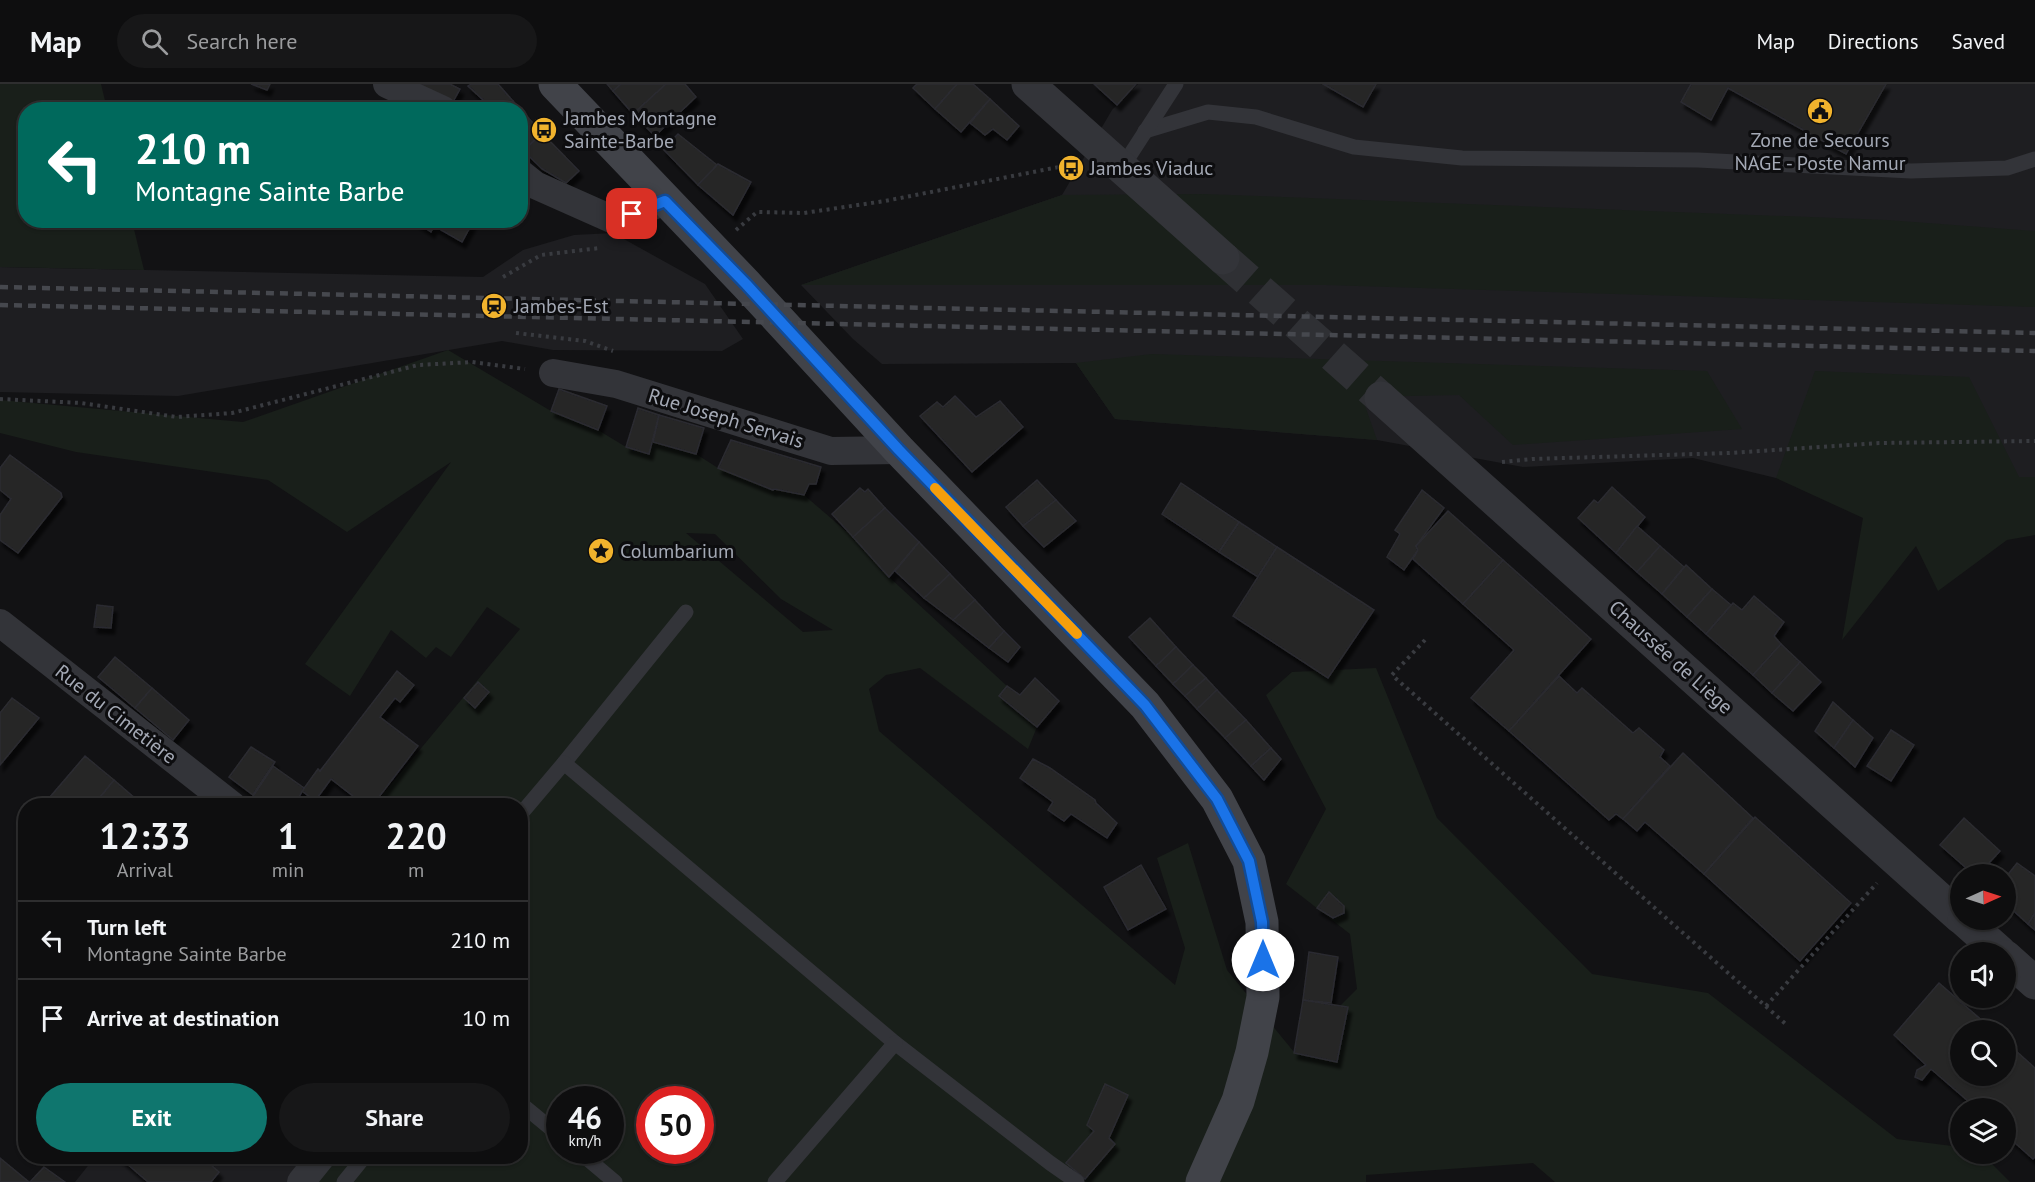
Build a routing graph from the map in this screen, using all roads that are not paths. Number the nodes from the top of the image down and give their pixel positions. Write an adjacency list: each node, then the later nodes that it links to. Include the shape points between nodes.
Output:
1 (387, 84): 5 (street)
2 (555, 84): 10 (main road)
3 (1028, 84): 8 (street)
4 (1176, 84): 6 (lane)
5 (426, 102)
6 (1145, 131): 7 (lane, via 1208,112 1257,117 1354,147 1462,158 1698,160 1911,171 2007,168); 8 (lane)
7 (2035, 159)
8 (1115, 163): 11 (street)
9 (528, 179): 10 (street, via 616,221)
10 (665, 201): 14 (main road)
11 (1223, 258)
12 (554, 373): 14 (street, Rue Joseph Servais, via 616,384 831,451)
13 (1381, 398): 20 (street, Chaussée de Liège)
14 (899, 450): 36 (main road, via 1145,705 1217,799 1249,861 1262,922 1263,997 1238,1101)
15 (686, 612): 17 (lane)
16 (0, 623): 18 (street, Rue du Cimetière)
17 (564, 764): 19 (lane); 25 (lane)
18 (222, 798)
19 (528, 806)
20 (1950, 907)
21 (1975, 930): 22 (street, Chaussée de Liège)
22 (1989, 942)
23 (2016, 966): 24 (street)
24 (2035, 983)
25 (895, 1043): 34 (lane); 35 (lane)
26 (528, 1110): 27 (lane)
27 (546, 1124)
28 (316, 1164): 31 (street)
29 (359, 1164): 32 (lane)
30 (594, 1164): 33 (lane)
31 (301, 1182)
32 (344, 1182)
33 (615, 1182)
34 (776, 1182)
35 (1077, 1182)
36 (1202, 1182)

